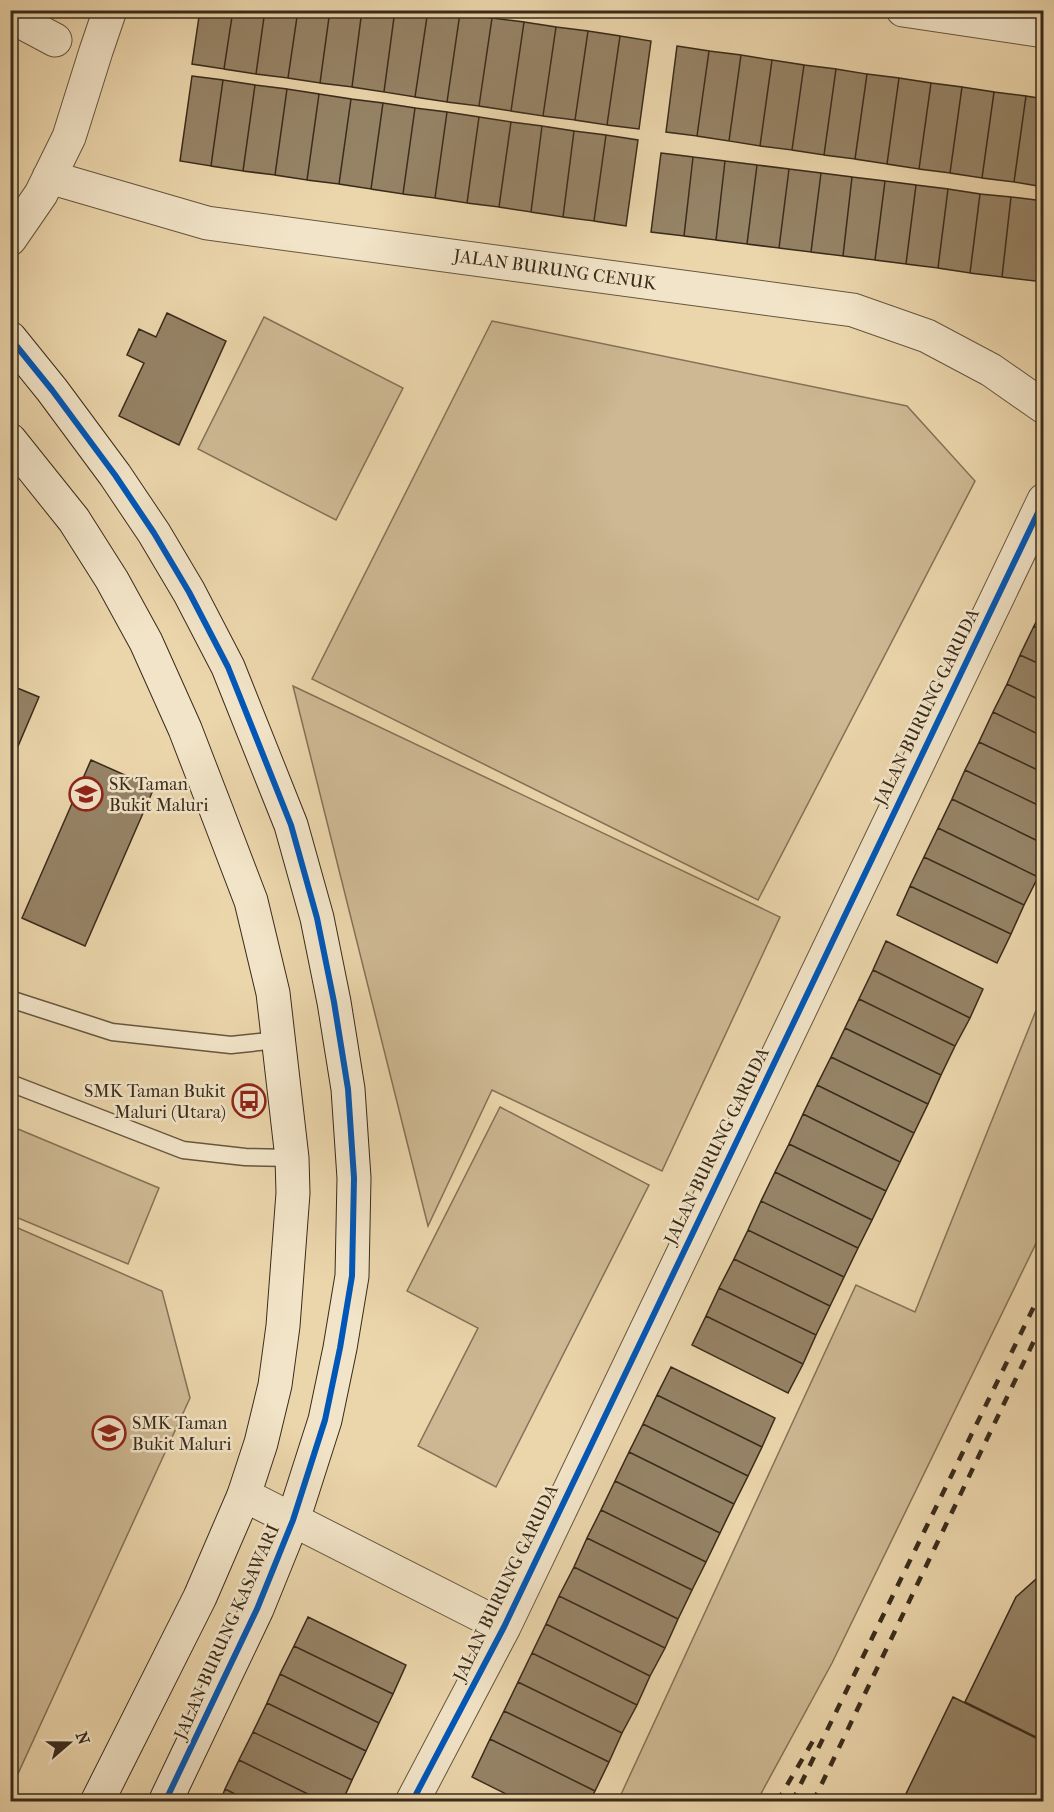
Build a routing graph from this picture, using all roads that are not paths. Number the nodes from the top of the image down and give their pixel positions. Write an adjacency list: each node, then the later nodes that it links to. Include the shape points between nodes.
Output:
1 (110, 10): 6 (street, via 69,137)
2 (903, 10): 4 (street)
3 (10, 16): 5 (street)
4 (1044, 31)
5 (55, 40)
6 (49, 177): 7 (street); 9 (street, JALAN BURUNG CENUK, via 207,223 853,310 927,336 992,370)
7 (10, 239)
8 (10, 338): 17 (street, JALAN BURUNG KASAWARI, via 116,474 189,592 228,667 259,742 291,825 317,918 348,1089 354,1179 352,1276 325,1420)
9 (1044, 407)
10 (10, 440): 13 (street, via 74,520 112,580 146,642 185,729 251,901 273,993)
11 (1044, 500): 18 (street, JALAN BURUNG GARUDA)
12 (10, 999): 13 (lane, via 112,1032 231,1045)
13 (278, 1040): 15 (street)
14 (10, 1083): 15 (lane, via 183,1150)
15 (292, 1158): 16 (street, via 293,1193 275,1385)
16 (244, 1495): 17 (street); 19 (street, via 200,1597)
17 (293, 1520): 18 (street); 20 (street, JALAN BURUNG KASAWARI, via 257,1609)
18 (504, 1627): 21 (street, JALAN BURUNG GARUDA)
19 (97, 1802)
20 (165, 1802)
21 (412, 1802)

